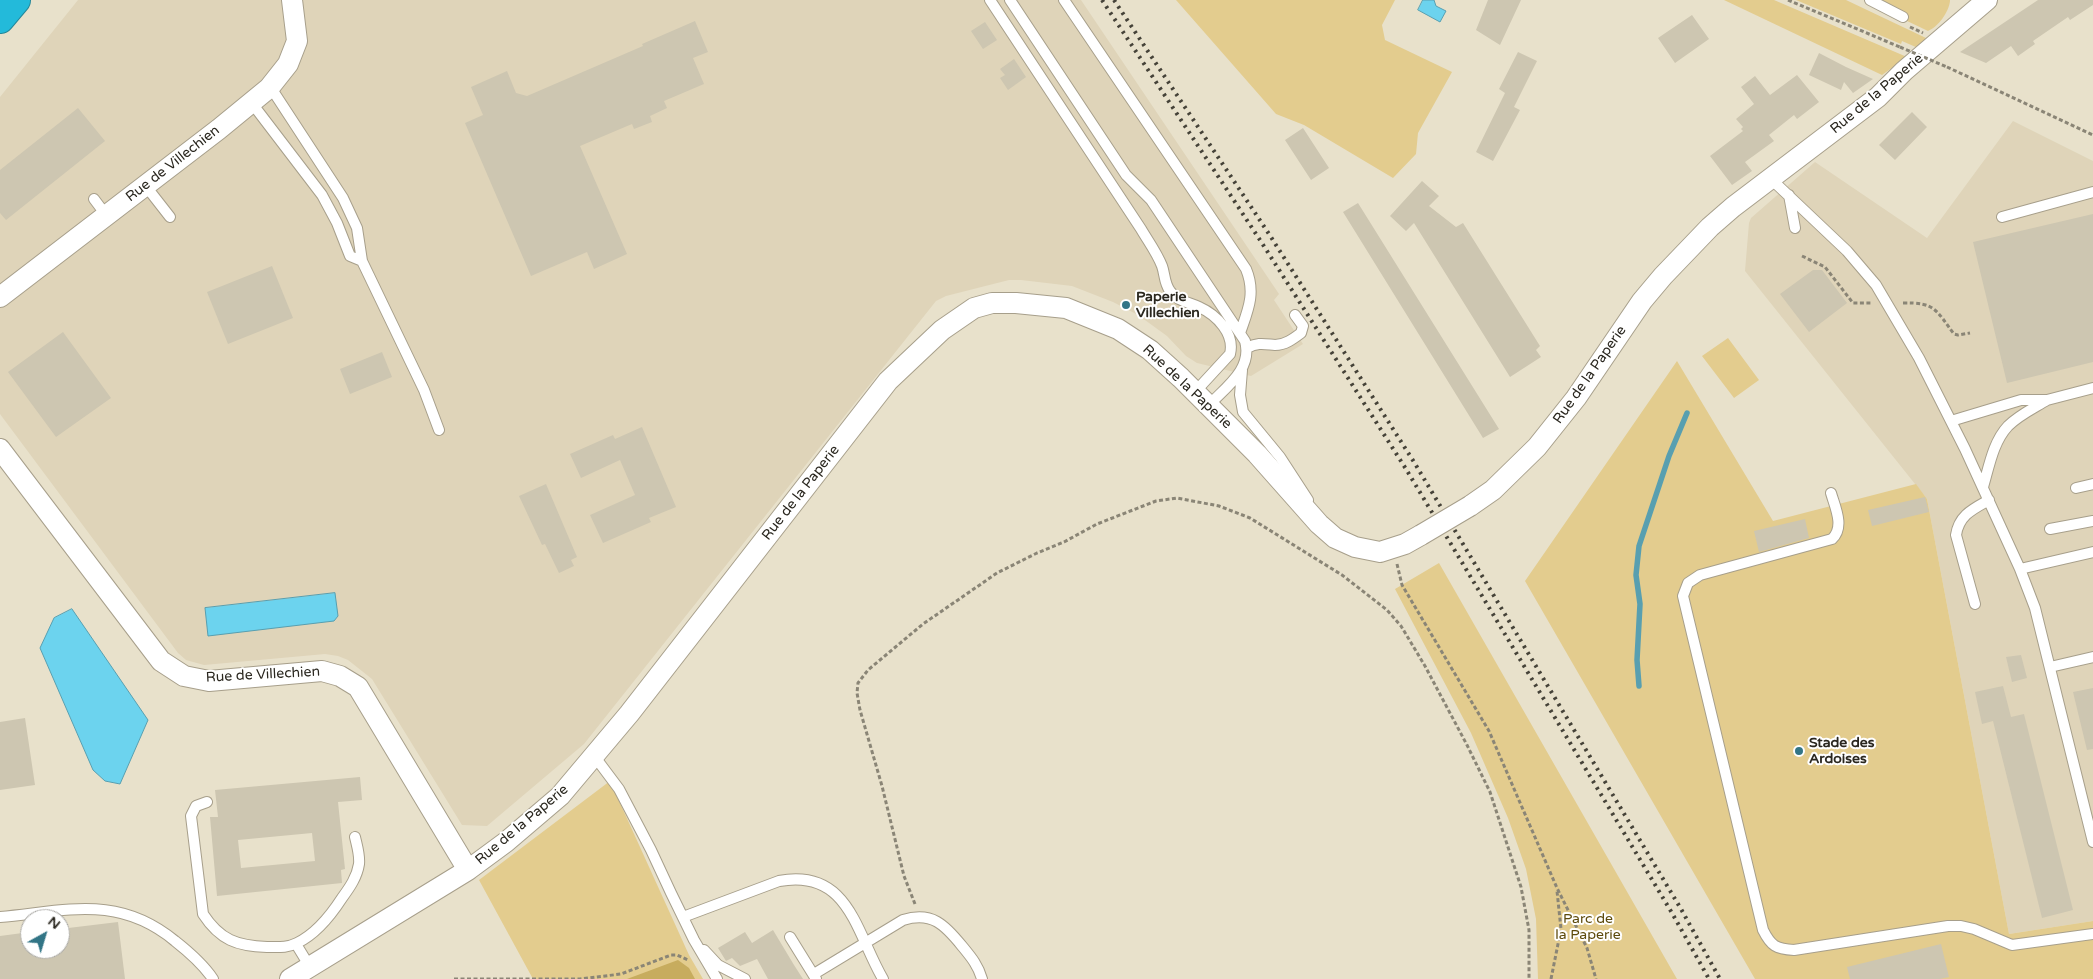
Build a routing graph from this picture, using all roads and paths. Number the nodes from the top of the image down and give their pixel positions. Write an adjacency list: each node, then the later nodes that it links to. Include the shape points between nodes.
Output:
1 (16, 0): 10 (highway)
2 (292, 0): 11 (street, Rue de Villechien, via 297,41 288,64)
3 (990, 0): 30 (lane, via 1141,229 1159,260 1169,290 1176,298 1216,317 1229,334 1230,354)
4 (1010, 0): 26 (lane, via 1126,175 1151,200)
5 (1064, 0): 26 (lane, via 1246,269 1252,299)
6 (1789, 0): 13 (path, bridge)
7 (1870, 0): 9 (lane)
8 (1983, 1): 14 (street, Rue de la Paperie, via 1878,97)
9 (1903, 17)
10 (0, 19)
11 (269, 88): 12 (street, Rue de Villechien); 23 (lane, via 342,198 357,228)
12 (251, 102): 15 (street, Rue de Villechien); 23 (lane, via 326,201 350,256)
13 (2093, 134)
14 (1771, 179): 17 (lane); 42 (street, Rue de la Paperie, bridge, via 1710,227 1663,276 1642,301 1576,398 1537,447 1493,490 1393,549 1380,552 1355,547)
15 (145, 185): 19 (street, Rue de Villechien); 20 (lane)
16 (2093, 192): 21 (lane)
17 (1789, 195): 22 (lane); 32 (lane, via 1847,251 1876,285)
18 (94, 199): 19 (lane)
19 (106, 216): 24 (street, Rue de Villechien)
20 (170, 217)
21 (2002, 217)
22 (1795, 228)
23 (362, 261): 33 (lane, via 424,390)
24 (0, 297)
25 (1295, 315): 27 (lane, via 1303,326 1301,333 1286,343 1262,342)
26 (1240, 333): 27 (lane)
27 (1247, 348): 28 (lane)
28 (1242, 370): 30 (lane); 42 (lane, via 1240,395 1243,412 1280,457)
29 (2093, 388): 31 (lane)
30 (1202, 399): 42 (street, Rue de la Paperie); 49 (street, Rue de la Paperie, via 1165,362 1135,339 1082,313 1066,308 1016,303 981,305 964,314 924,345 879,392)
31 (2047, 400): 32 (lane, via 2021,400); 36 (lane, via 2016,419 2002,434 1990,460)
32 (1951, 421): 36 (lane)
33 (439, 430)
34 (0, 449): 53 (street, Rue de Villechien, via 161,661 184,676 209,681 322,671 340,676 358,688)
35 (2093, 484): 37 (lane)
36 (1983, 487): 39 (lane)
37 (2076, 488)
38 (1831, 493): 58 (lane, via 1839,527 1832,539 1700,575 1688,583 1683,596 1768,940 1780,949 1794,950 1948,926 1984,932 2012,945)
39 (1989, 500): 45 (lane); 46 (lane, via 1968,512 1957,526 1956,535)
40 (2093, 521): 41 (lane)
41 (2050, 529)
42 (1327, 532)
43 (2093, 552): 45 (lane)
44 (1396, 562): 54 (path, via 1402,585 1489,730)
45 (2020, 568): 48 (lane, via 2035,608)
46 (1976, 604)
47 (2093, 656): 48 (lane)
48 (2050, 667): 52 (lane)
49 (595, 757): 53 (street, Rue de la Paperie, via 560,796); 57 (lane, via 619,789)
50 (207, 802): 62 (lane, via 196,806 191,816 203,914 216,931 236,943 282,947)
51 (355, 838): 62 (lane, via 359,865 354,881 321,925)
52 (2093, 842)
53 (468, 870): 64 (street, Rue de la Paperie)
54 (1557, 888): 75 (path, via 1561,929); 76 (path, via 1587,948)
55 (919, 917): 61 (lane, via 903,920); 73 (lane, via 936,920 951,932 978,966); 74 (path, via 904,876 864,726 858,683 868,670 923,624 997,573 1097,524 1156,501 1177,498 1219,506 1250,518 1350,581 1387,610 1401,626 1458,727 1490,792 1522,887 1529,930)
56 (0, 918): 67 (lane, via 93,909 129,914 160,928 194,957)
57 (683, 918): 60 (lane); 61 (lane, via 779,881 811,880 830,889 846,904)
58 (2093, 934)
59 (790, 937): 65 (lane)
60 (696, 943): 70 (lane); 71 (lane, via 718,965)
61 (865, 943): 65 (lane); 72 (lane)
62 (296, 944): 64 (lane)
63 (691, 965): 66 (path, via 687,958 671,955 621,974)
64 (310, 967): 68 (street, Rue de la Paperie)
65 (815, 977)
66 (592, 978): 69 (path)
67 (213, 979)
68 (290, 979)
69 (454, 979)
70 (717, 979)
71 (745, 979)
72 (883, 979)
73 (982, 979)
74 (1529, 979)
75 (1551, 979)
76 (1596, 979)

